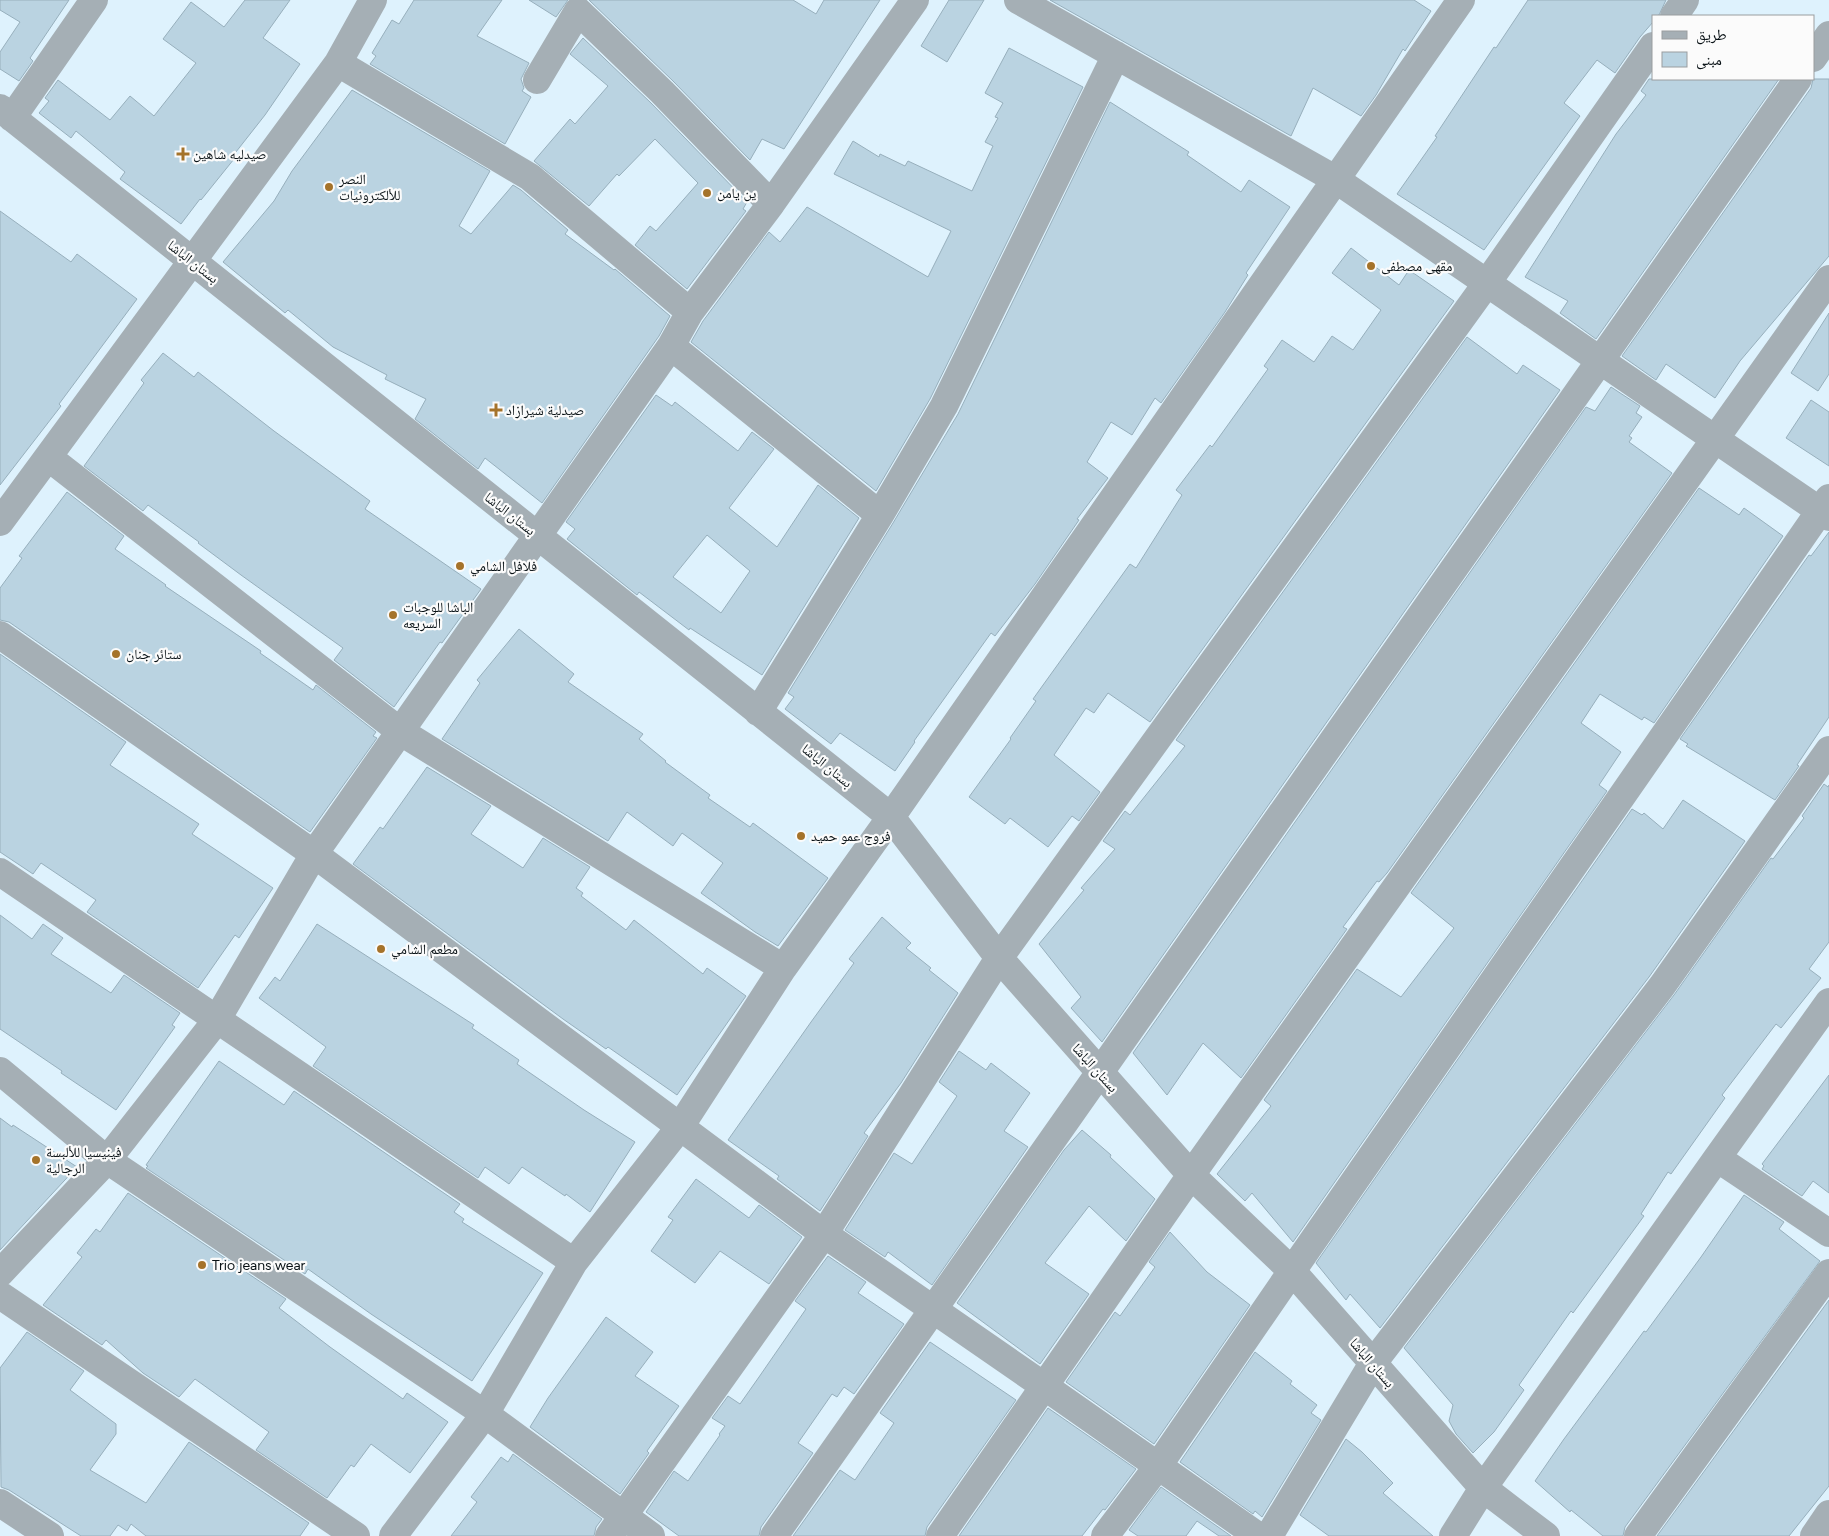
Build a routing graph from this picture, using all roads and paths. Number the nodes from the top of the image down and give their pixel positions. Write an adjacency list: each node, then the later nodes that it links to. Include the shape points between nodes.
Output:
1 (94, 0): 15 (street)
2 (373, 0): 12 (street)
3 (915, 0): 17 (street)
4 (1018, 0): 10 (street)
5 (1460, 0): 16 (street)
6 (1685, 0): 7 (street)
7 (1675, 15)
8 (1829, 35): 11 (street)
9 (1652, 47): 20 (street)
10 (1116, 56): 16 (street); 27 (street, via 944,406)
11 (1814, 57)
12 (338, 63): 18 (street); 21 (street, via 530,177)
13 (537, 80): 17 (street, via 578,11)
14 (1797, 80): 23 (street)
15 (6, 113): 18 (street, بستان الباشا)
16 (1335, 180): 20 (street); 34 (street)
17 (771, 204): 21 (street)
18 (192, 261): 25 (street); 29 (street, بستان الباشا)
19 (1829, 279): 24 (street)
20 (1487, 283): 23 (street); 37 (street)
21 (690, 312): 22 (street)
22 (671, 346): 27 (street); 29 (street)
23 (1600, 361): 24 (street); 42 (street)
24 (1715, 440): 26 (street); 46 (street)
25 (48, 457): 28 (street); 32 (street)
26 (1826, 509): 50 (street)
27 (880, 515): 31 (street)
28 (0, 522)
29 (537, 535): 31 (street, بستان الباشا); 32 (street)
30 (0, 635): 35 (street)
31 (758, 712): 34 (street, بستان الباشا)
32 (401, 732): 35 (street); 38 (street)
33 (1829, 750): 55 (street, via 1662,986)
34 (891, 818): 37 (street, بستان الباشا); 38 (street)
35 (314, 854): 40 (street); 43 (street)
36 (0, 872): 40 (street)
37 (999, 958): 42 (street, بستان الباشا); 48 (street)
38 (783, 968): 43 (street)
39 (1829, 1002): 44 (street)
40 (216, 1021): 45 (street); 49 (street)
41 (0, 1071): 45 (street)
42 (1099, 1073): 46 (street, بستان الباشا); 54 (street)
43 (680, 1127): 48 (street); 49 (street)
44 (1717, 1158): 47 (street); 59 (street)
45 (107, 1160): 52 (street); 57 (street)
46 (1192, 1176): 50 (street, بستان الباشا); 56 (street)
47 (1829, 1233)
48 (824, 1234): 54 (street); 62 (street)
49 (574, 1262): 57 (street)
50 (1292, 1271): 55 (street, بستان الباشا); 58 (street)
51 (1829, 1272): 74 (street)
52 (0, 1273)
53 (0, 1295): 64 (street)
54 (933, 1310): 56 (street); 67 (street)
55 (1373, 1363): 59 (street, بستان الباشا); 71 (street)
56 (1044, 1386): 58 (street); 68 (street)
57 (486, 1414): 62 (street); 65 (street)
58 (1158, 1466): 69 (street); 70 (street)
59 (1483, 1488): 72 (street); 73 (street, بستان الباشا)
60 (0, 1502): 63 (street)
61 (1829, 1514): 75 (street)
62 (616, 1526): 66 (street)
63 (50, 1536)
64 (356, 1536)
65 (393, 1536)
66 (650, 1536)
67 (774, 1536)
68 (940, 1536)
69 (1105, 1536)
70 (1258, 1536)
71 (1269, 1536)
72 (1453, 1536)
73 (1546, 1536)
74 (1638, 1536)
75 (1814, 1536)

